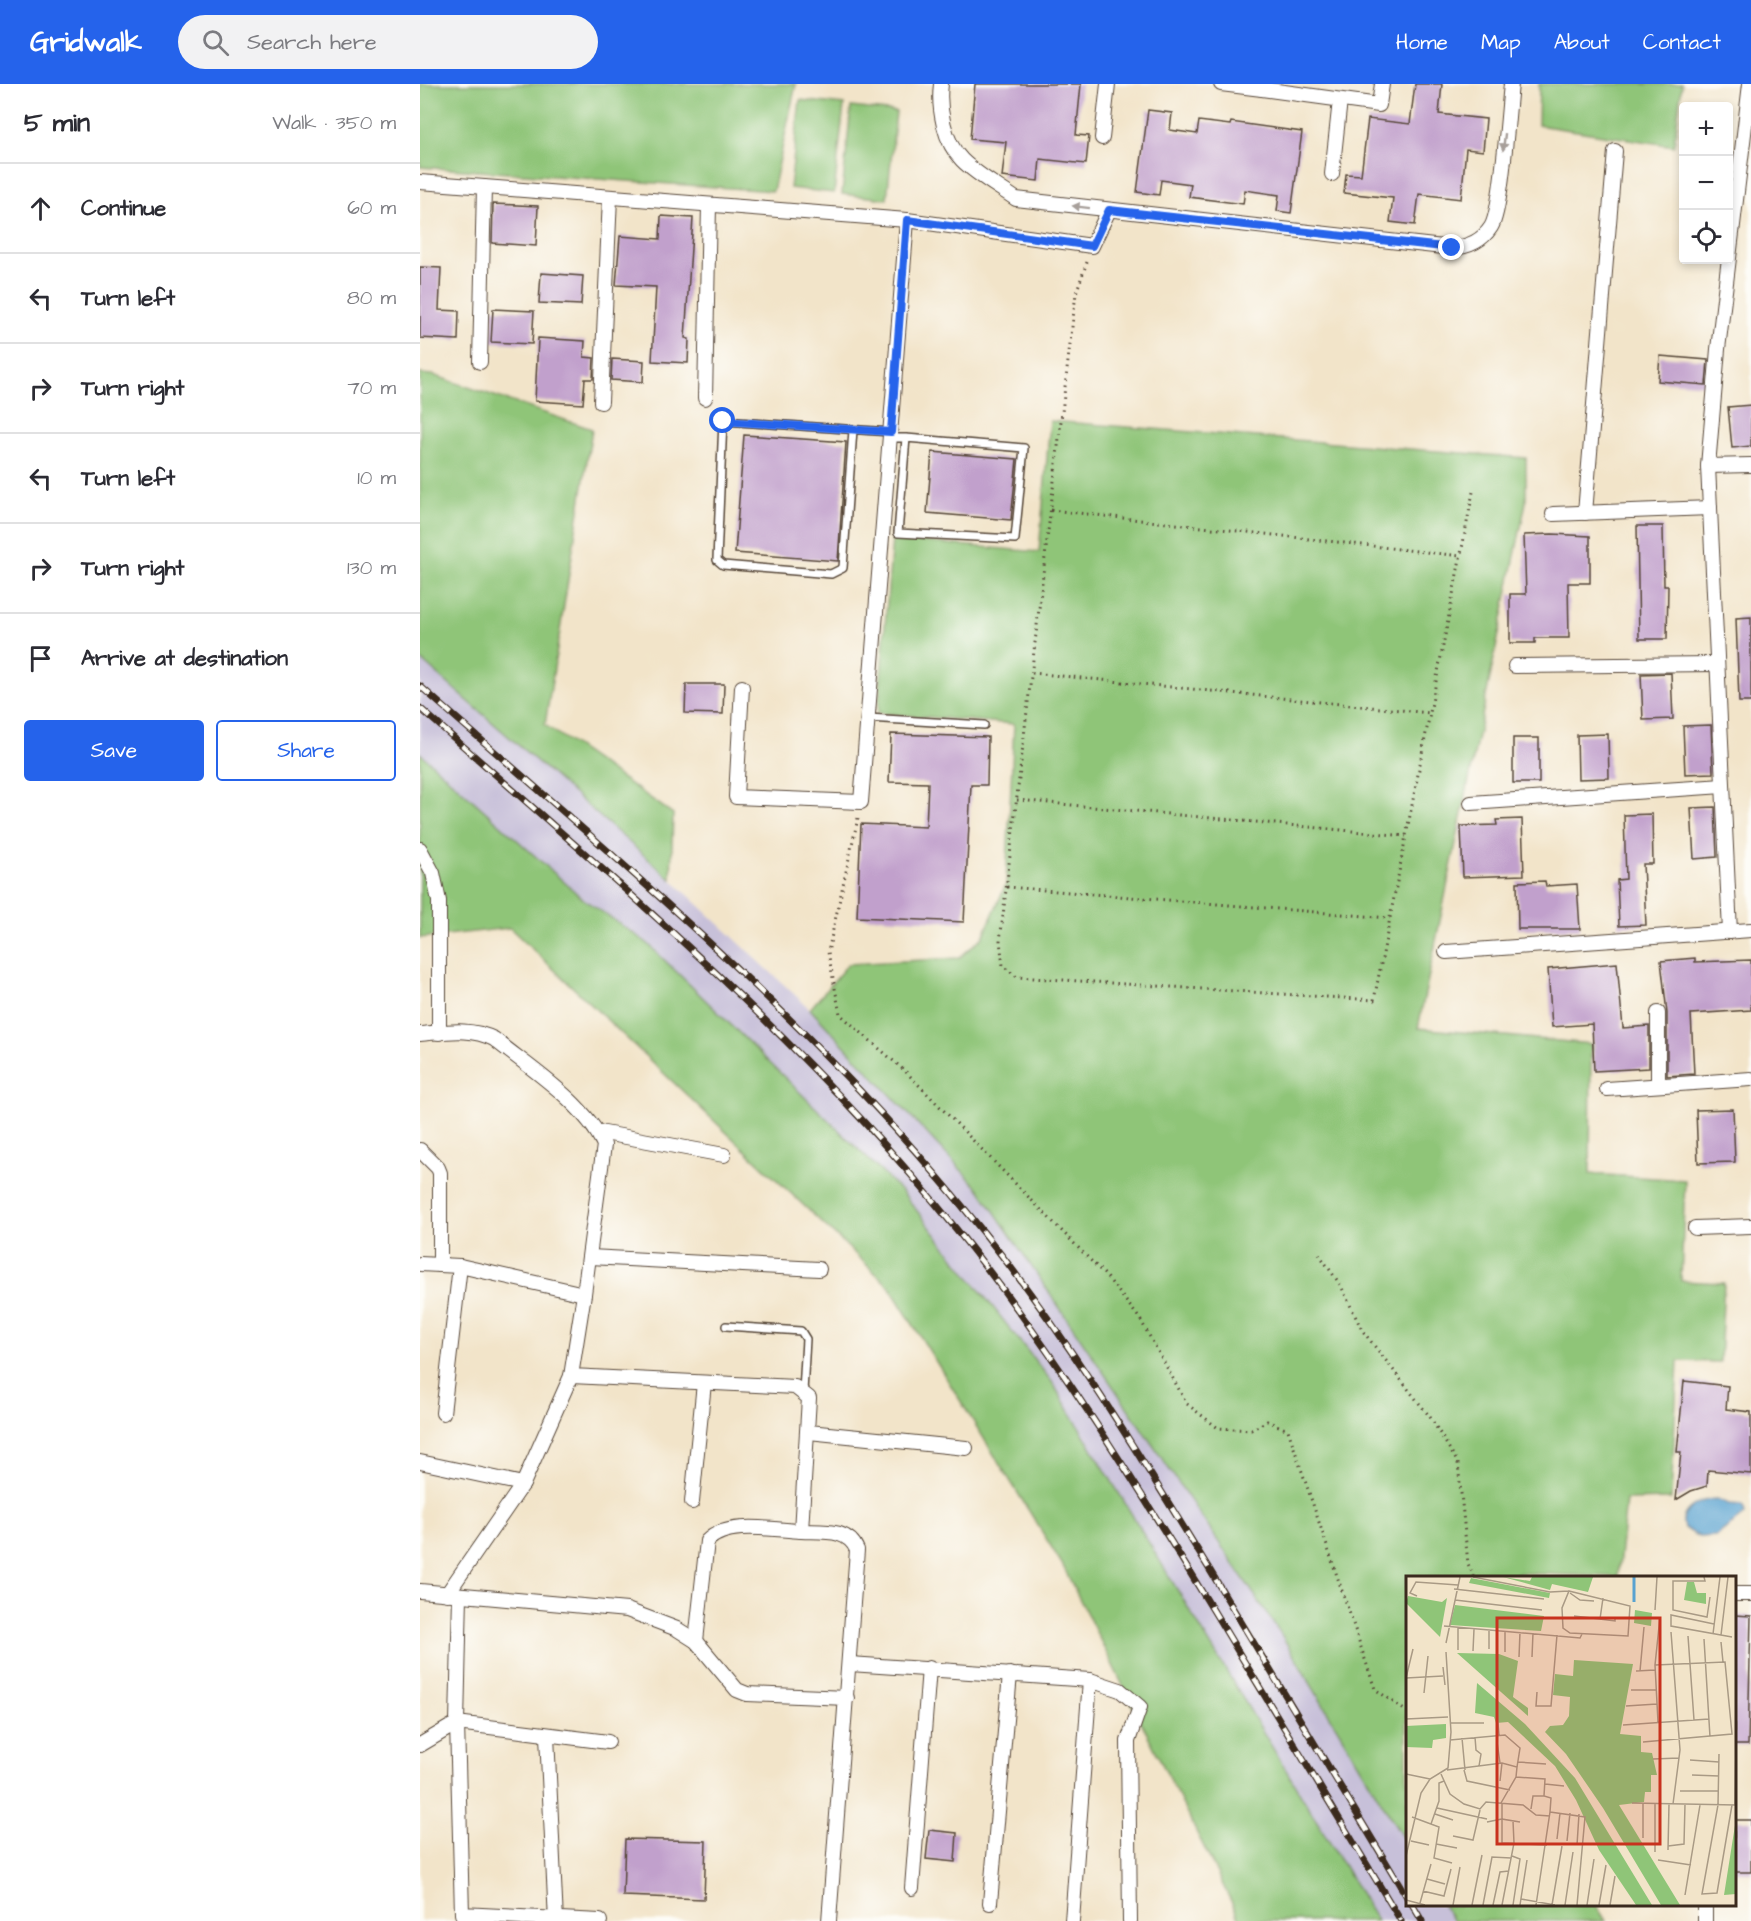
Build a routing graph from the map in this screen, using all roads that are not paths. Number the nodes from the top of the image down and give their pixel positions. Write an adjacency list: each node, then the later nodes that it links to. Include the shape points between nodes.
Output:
1 (941, 84): 16 (street, one-way to 1, via 1016,199 961,159 941,120)
2 (1108, 84): 9 (street)
3 (1221, 84): 7 (street)
4 (1382, 84): 8 (street, via 1379,105)
5 (1511, 84): 16 (street, one-way to 16, via 1495,219 1486,234 1471,244 1452,248)
6 (1750, 84): 25 (street)
7 (1262, 87): 8 (street)
8 (1340, 100): 11 (street)
9 (1102, 138)
10 (1615, 151): 27 (street)
11 (1332, 174)
12 (420, 182): 13 (street)
13 (484, 187): 14 (street); 18 (street)
14 (610, 197): 15 (street); 20 (street)
15 (709, 205): 17 (street); 19 (street)
16 (1109, 210): 17 (street, via 1092,246)
17 (907, 220): 22 (street)
18 (480, 362)
19 (705, 398)
20 (601, 402)
21 (853, 430): 21 (lane, via 723,421 717,560 723,565 831,574 843,568); 22 (lane)
22 (891, 435): 23 (lane); 32 (street)
23 (906, 438): 23 (lane, via 1024,448 1015,540 898,533)
24 (1751, 465): 25 (street)
25 (1708, 466): 26 (street)
26 (1710, 508): 27 (street); 29 (street)
27 (1585, 513): 28 (street)
28 (1553, 514)
29 (1717, 664): 30 (street); 34 (street)
30 (1515, 666)
31 (742, 687): 32 (street, via 736,797 861,802)
32 (868, 718): 33 (lane)
33 (984, 725)
34 (1723, 786): 35 (street); 38 (street)
35 (1471, 802)
36 (420, 849): 41 (street, via 433,873 439,901)
37 (1751, 930): 38 (street)
38 (1730, 932): 39 (street)
39 (1446, 952)
40 (1658, 1013): 44 (street)
41 (439, 1033): 42 (street); 46 (street, via 463,1030 494,1039 584,1112)
42 (420, 1034)
43 (1751, 1079): 44 (street)
44 (1658, 1085): 45 (street)
45 (1606, 1089)
46 (598, 1132): 48 (street); 51 (street, via 604,1145)
47 (420, 1150): 53 (street, via 440,1173)
48 (724, 1155)
49 (1751, 1226): 50 (street)
50 (1695, 1228)
51 (590, 1257): 55 (street); 56 (street)
52 (420, 1264): 53 (street)
53 (440, 1265): 54 (street)
54 (460, 1266): 56 (street); 61 (street)
55 (819, 1269)
56 (584, 1294): 58 (street)
57 (726, 1326): 60 (lane, via 801,1331 806,1339)
58 (571, 1376): 59 (street); 65 (street)
59 (704, 1383): 60 (street, via 795,1387); 66 (street)
60 (803, 1392): 62 (street, via 809,1398)
61 (443, 1413)
62 (809, 1432): 63 (street); 67 (street)
63 (966, 1448)
64 (420, 1462): 65 (street)
65 (523, 1484): 69 (street)
66 (692, 1502)
67 (801, 1531): 70 (street, via 731,1529 715,1533 707,1541); 71 (street, via 845,1534 853,1539 857,1550)
68 (420, 1591): 69 (street)
69 (454, 1595): 70 (street, via 627,1610); 76 (street)
70 (696, 1641): 75 (street, via 737,1690 747,1694)
71 (850, 1664): 72 (street); 75 (street)
72 (929, 1668): 73 (street); 80 (street)
73 (1010, 1674): 74 (street); 81 (street)
74 (1090, 1680): 86 (street); 87 (street, via 1120,1690 1140,1707 1128,1741)
75 (847, 1698): 85 (street)
76 (457, 1723): 77 (street); 79 (street); 82 (street)
77 (546, 1736): 78 (street); 83 (street)
78 (608, 1742)
79 (420, 1745)
80 (912, 1888)
81 (990, 1904)
82 (461, 1918): 83 (street)
83 (557, 1920): 84 (street)
84 (600, 1921)
85 (829, 1921)
86 (1072, 1921)
87 (1130, 1921)

